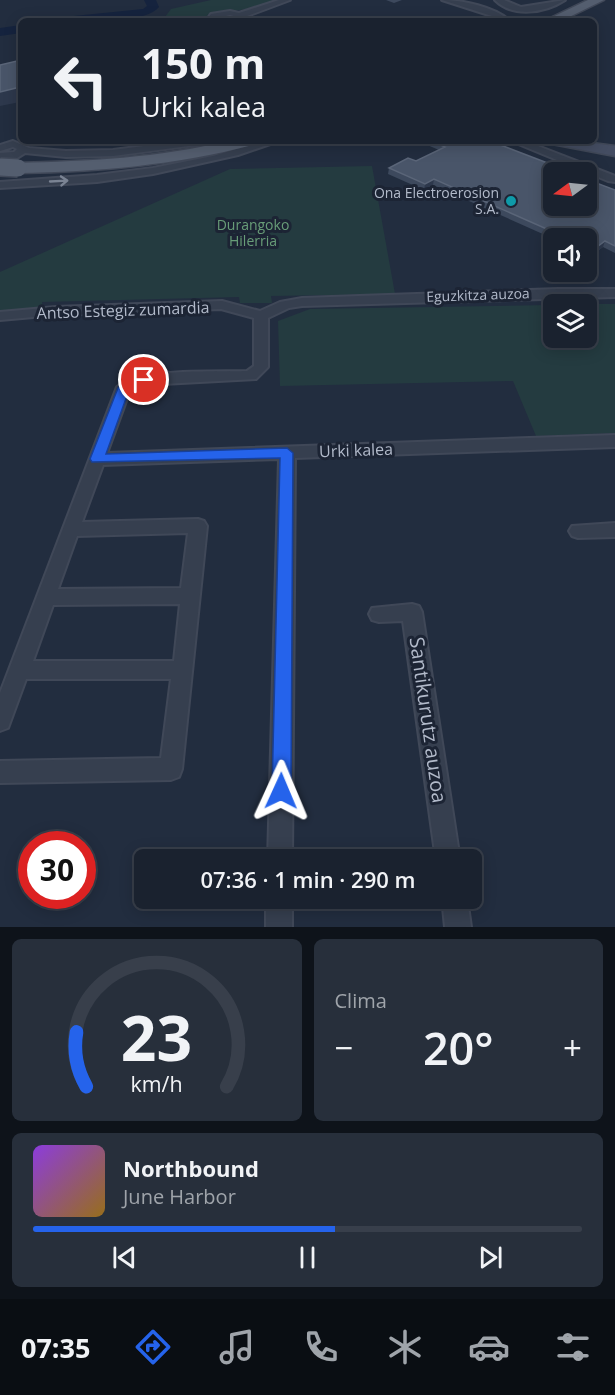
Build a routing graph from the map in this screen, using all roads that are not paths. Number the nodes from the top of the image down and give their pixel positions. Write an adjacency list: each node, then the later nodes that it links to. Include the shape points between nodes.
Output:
1 (286, 0): 7 (street)
2 (446, 0): 8 (street)
3 (499, 0): 4 (street, via 511,8 529,10)
4 (561, 0)
5 (598, 0): 9 (main road)
6 (211, 18): 7 (street)
7 (243, 18)
8 (502, 18)
9 (557, 18)
10 (597, 140): 11 (main road)
11 (615, 142)
12 (125, 144): 17 (street)
13 (233, 144): 22 (main road, via 127,163)
14 (265, 144): 24 (street, one-way to 14, via 160,170)
15 (524, 144): 23 (street)
16 (568, 144): 20 (main road)
17 (99, 145): 21 (street); 21 (street)
18 (23, 148): 19 (street); 21 (street, via 51,154); 22 (street)
19 (2, 150): 22 (street)
20 (615, 151)
21 (83, 153)
22 (4, 171): 24 (street)
23 (612, 179)
24 (0, 185)
25 (615, 293): 27 (street, Eguzkitza auzoa, via 302,302)
26 (0, 316): 27 (street, Antso Estegiz zumardia, via 222,305)
27 (261, 316): 30 (street, via 261,367 250,376 144,380 130,384 122,391)
28 (615, 441): 29 (street, Urki kalea)
29 (287, 453): 30 (street, Urki kalea); 41 (street)
30 (97, 459): 31 (street)
31 (73, 529): 34 (street, via 198,526); 35 (street)
32 (615, 530): 33 (street)
33 (578, 531)
34 (190, 596): 35 (street); 38 (street)
35 (47, 597): 37 (street)
36 (379, 614): 42 (street, Santikurutz auzoa, via 412,612)
37 (19, 670): 38 (street); 39 (street)
38 (183, 670): 40 (street, via 171,769)
39 (0, 722)
40 (0, 772)
41 (280, 849)
42 (446, 849)
43 (279, 909): 45 (street)
44 (456, 909): 46 (street)
45 (279, 927)
46 (458, 927)

